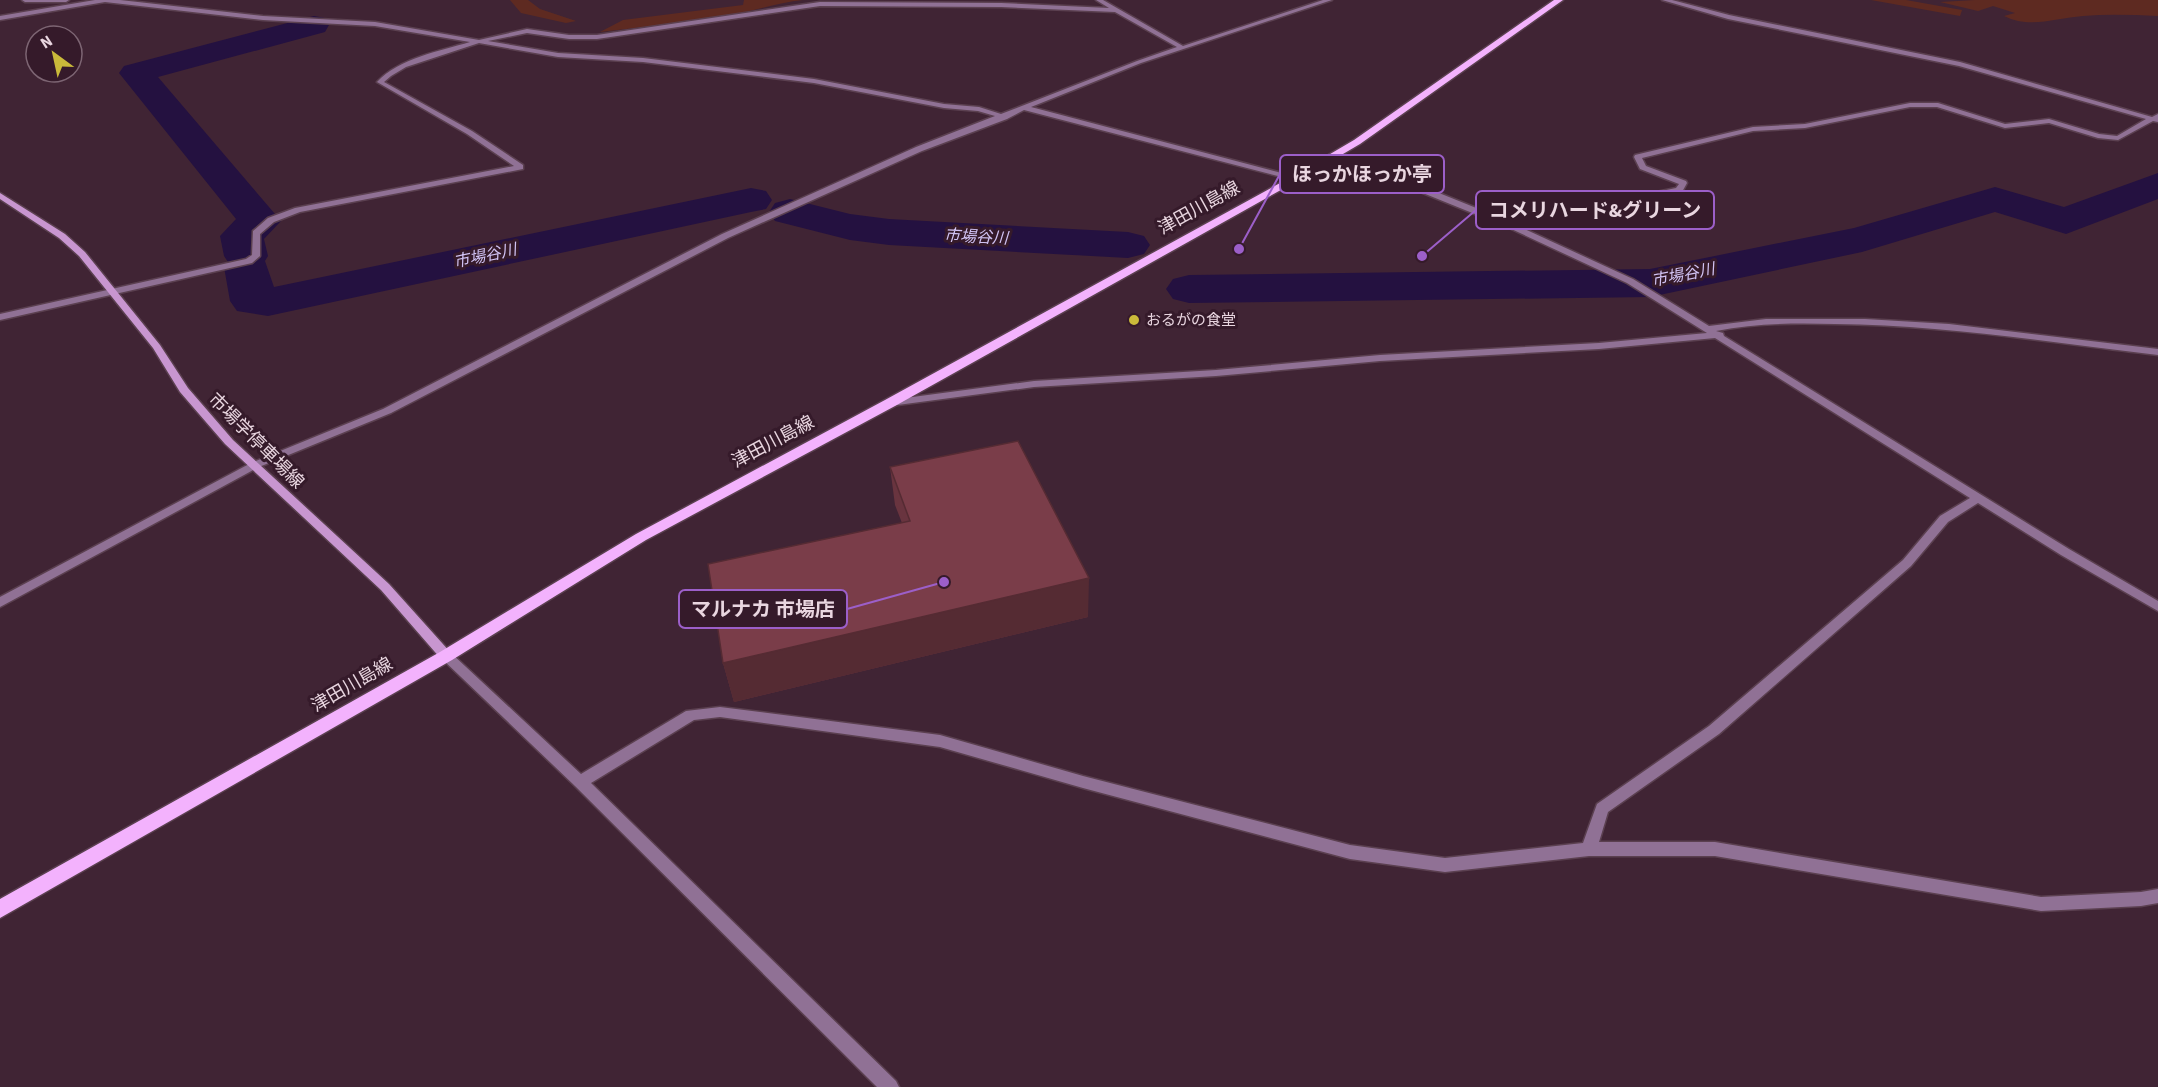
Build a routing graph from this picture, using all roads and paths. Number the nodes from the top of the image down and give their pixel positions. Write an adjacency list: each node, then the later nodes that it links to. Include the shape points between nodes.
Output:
1 (25, 0): 2 (street)
2 (72, 0)
3 (99, 0): 4 (street)
4 (105, 0): 10 (street); 11 (street, via 263,18 375,24)
5 (1099, 0): 9 (street)
6 (1329, 0): 12 (street)
7 (1559, 0): 16 (main road, 津田川島線)
8 (1665, 0): 15 (street, via 1728,18 1960,64)
9 (1116, 10): 11 (street, via 820,4 597,37 530,31); 12 (street)
10 (0, 18)
11 (473, 42): 14 (street, via 558,55 643,60 814,81 979,109); 20 (street, via 397,69 380,82 470,131 520,167 298,210 271,220 256,233 256,256 249,261)
12 (1183, 48): 13 (street)
13 (1025, 108): 14 (street); 17 (street)
14 (1004, 117): 25 (street, via 919,149 725,236 387,411)
15 (2156, 119): 19 (street, via 2118,138 2049,121 2005,126 1938,105 1910,105 1805,126 1753,129 1638,157 1643,167 1683,183 1679,190)
16 (1331, 157): 17 (main road, 津田川島線); 19 (street, via 1374,170)
17 (1294, 179): 24 (main road, 津田川島線)
18 (0, 195): 20 (main road, 市場学停車場線, via 72,244)
19 (1510, 225): 22 (street, via 1640,286)
20 (112, 292): 21 (street); 25 (main road, 市場学停車場線, via 157,346 184,390 229,442)
21 (0, 317)
22 (1715, 332): 23 (street, via 1758,321 1875,321); 24 (street, via 1599,346 1034,384); 26 (street)
23 (2158, 352)
24 (890, 403): 29 (main road, 津田川島線, via 640,537)
25 (255, 465): 27 (street); 29 (main road, 市場学停車場線, via 386,587)
26 (1979, 497): 28 (street); 31 (street, via 1944,519 1907,563 1714,730 1602,808)
27 (0, 603)
28 (2158, 607)
29 (446, 656): 30 (street); 33 (main road, 津田川島線)
30 (580, 782): 31 (street, via 691,715 720,712 940,741 1350,852 1445,865); 34 (street)
31 (1589, 849): 32 (street, via 1715,849 2041,904)
32 (2158, 896)
33 (0, 909)
34 (890, 1087)

